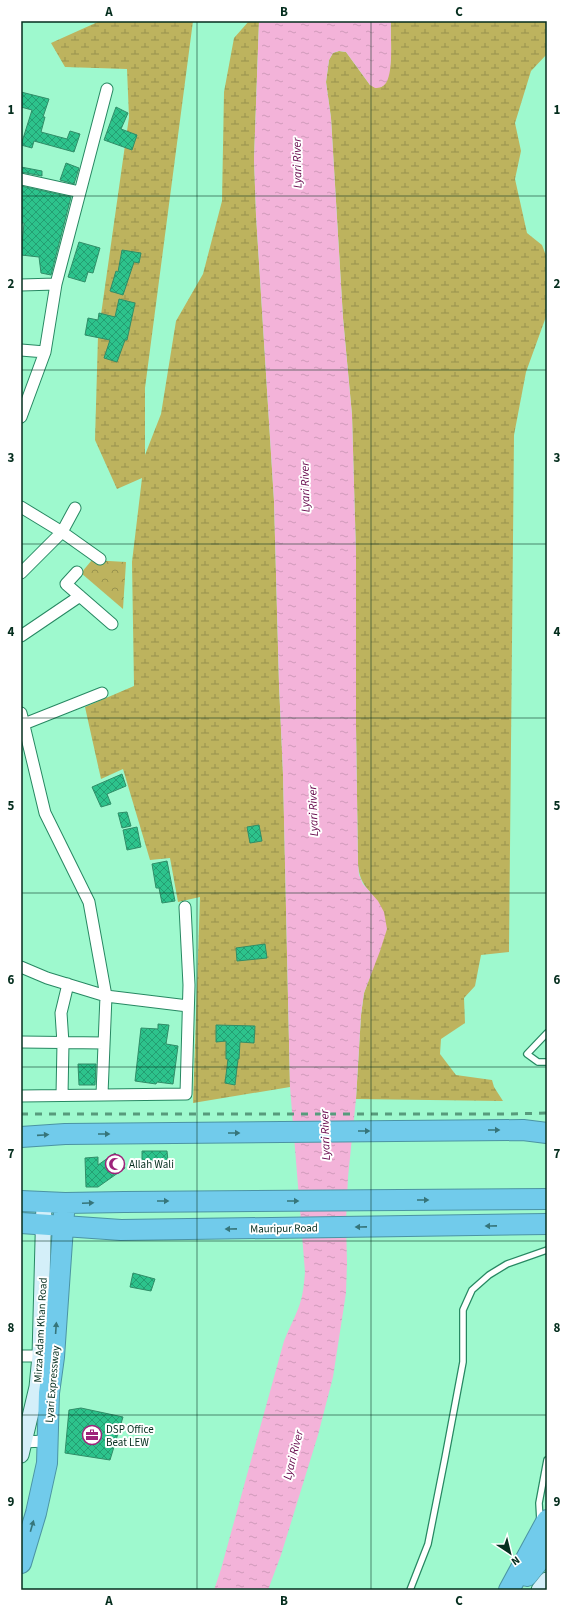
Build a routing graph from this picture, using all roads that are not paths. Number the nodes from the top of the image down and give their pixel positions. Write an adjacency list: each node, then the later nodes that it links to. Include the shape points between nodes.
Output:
1 (107, 90): 3 (street)
2 (21, 179): 3 (street)
3 (80, 192): 4 (street)
4 (56, 284): 5 (street); 7 (street)
5 (21, 285)
6 (21, 350): 7 (street)
7 (45, 352): 8 (street)
8 (21, 417)
9 (21, 507): 11 (street)
10 (75, 508): 11 (street)
11 (62, 532): 12 (street); 14 (street)
12 (100, 559)
13 (77, 572): 15 (street, via 66,584)
14 (21, 573)
15 (80, 596): 16 (street); 17 (street)
16 (112, 624)
17 (21, 636)
18 (102, 693): 20 (street)
19 (21, 712): 20 (street)
20 (24, 724): 24 (street, via 45,812 89,902)
21 (185, 907): 25 (street)
22 (21, 967): 23 (street)
23 (68, 984): 24 (street); 28 (street, via 61,1014)
24 (106, 996): 25 (street); 29 (street)
25 (188, 1006): 31 (street, via 186,1094)
26 (547, 1033): 30 (lane, via 527,1054 538,1062)
27 (21, 1042): 28 (street)
28 (63, 1043): 29 (street); 32 (street)
29 (104, 1044): 31 (street)
30 (547, 1062)
31 (102, 1094): 32 (street)
32 (62, 1095): 33 (street)
33 (21, 1096)
34 (547, 1134): 35 (highway, one-way to 34, via 65,1134 523,1130)
35 (21, 1137)
36 (547, 1198): 39 (highway, one-way to 36)
37 (21, 1200): 38 (highway)
38 (44, 1203): 39 (highway); 41 (main road, Mirza Adam Khan Road)
39 (65, 1204): 41 (highway, Lyari Expressway)
40 (21, 1223): 41 (highway, Mauripur Road)
41 (54, 1225): 42 (highway, Mauripur Road, one-way to 41, via 121,1230); 45 (main road, Mirza Adam Khan Road); 46 (highway, Lyari Expressway, one-way to 41, via 49,1392 54,1357)
42 (538, 1225)
43 (547, 1250): 53 (lane, via 507,1264 489,1275 472,1290 463,1310 463,1362 445,1458 428,1544)
44 (21, 1356): 45 (street)
45 (40, 1356): 47 (main road, Mirza Adam Khan Road, via 37,1388)
46 (48, 1441): 47 (street); 51 (highway, Lyari Expressway, one-way to 46, via 42,1489)
47 (22, 1446)
48 (547, 1460): 49 (lane, via 539,1503)
49 (544, 1526): 54 (highway)
50 (547, 1551): 55 (highway)
51 (21, 1563)
52 (547, 1580): 56 (main road)
53 (410, 1590)
54 (508, 1590)
55 (516, 1590)
56 (539, 1590)

